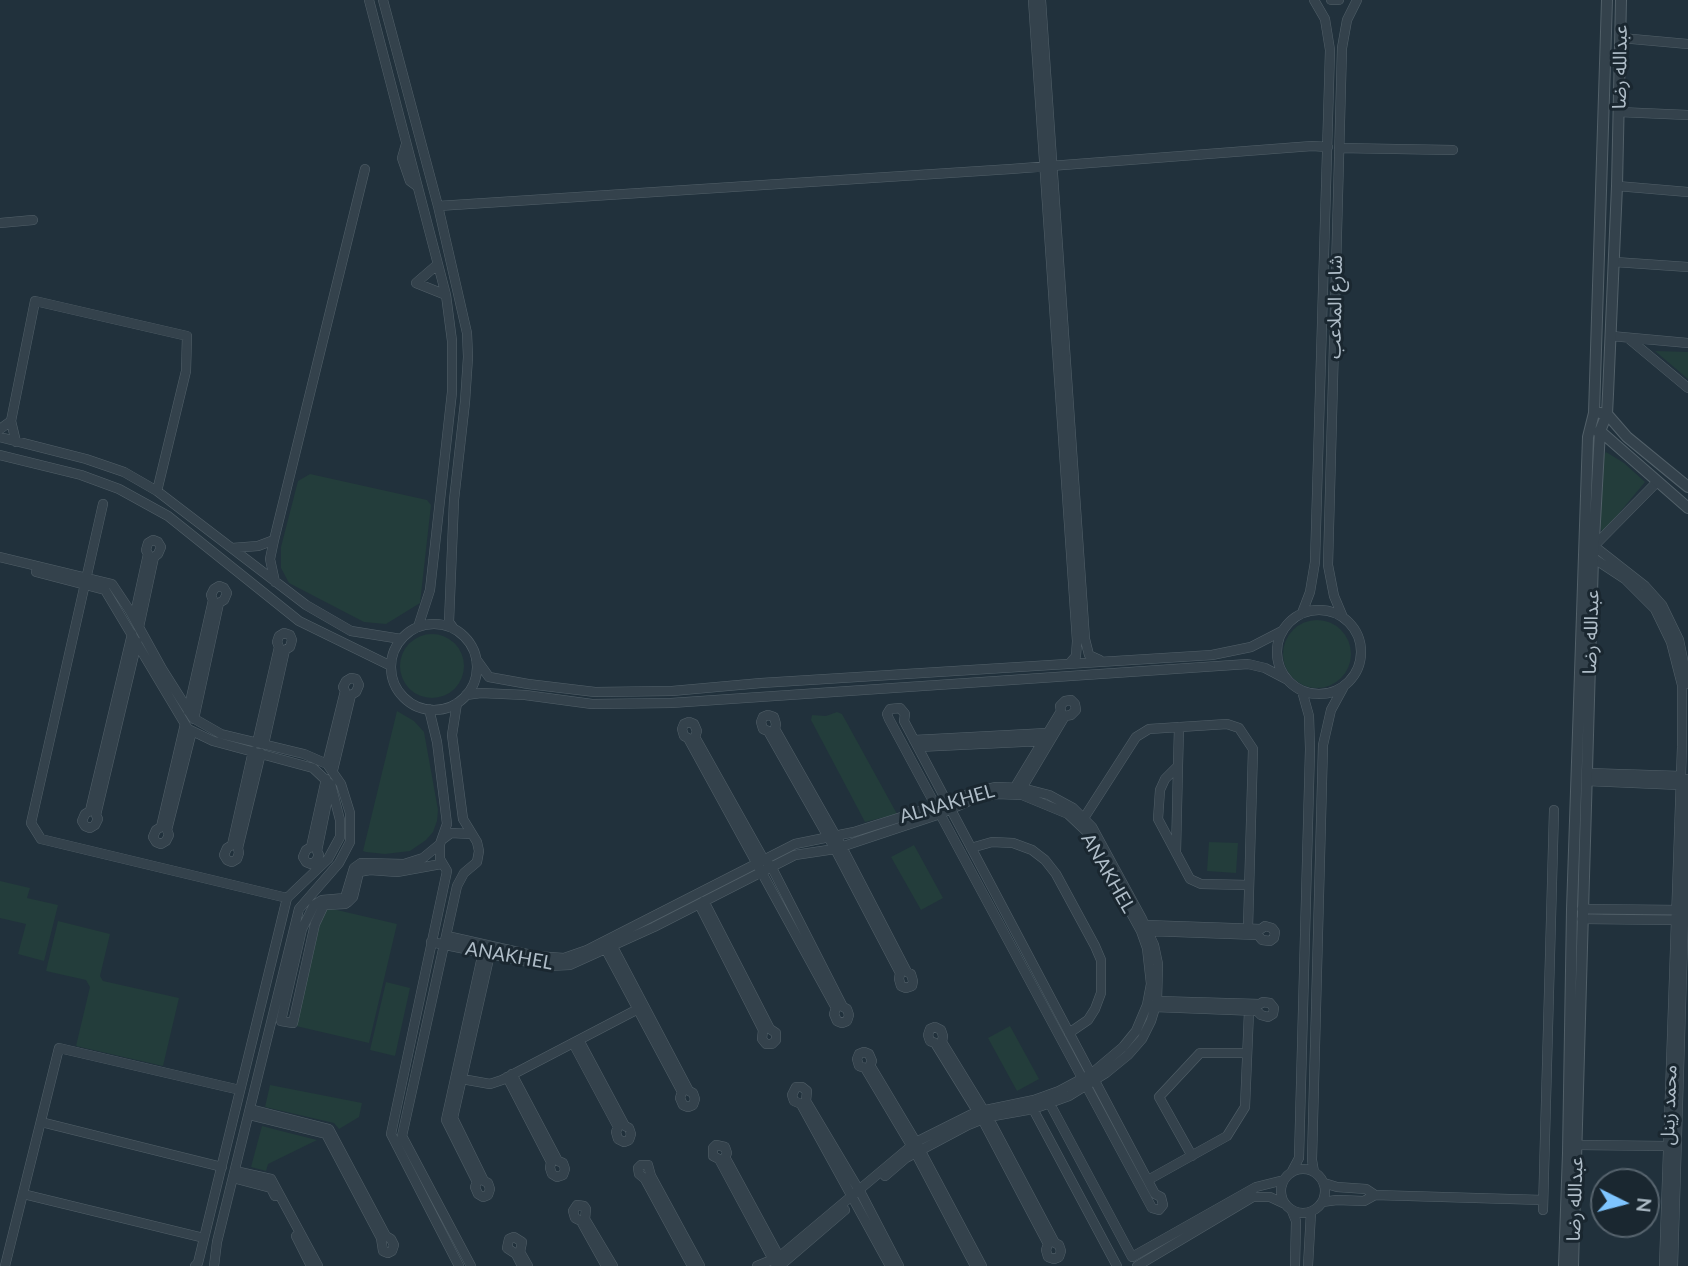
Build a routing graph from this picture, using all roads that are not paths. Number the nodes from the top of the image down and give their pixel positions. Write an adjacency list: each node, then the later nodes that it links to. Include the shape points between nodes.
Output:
1 (369, 0): 26 (street)
2 (383, 0): 22 (street)
3 (1033, 0): 18 (street)
4 (1041, 0): 18 (street)
5 (1314, 0): 15 (street, شارع الملاعب, via 1325,19 1331,50)
6 (1331, 0): 7 (street)
7 (1339, 0)
8 (1357, 0): 16 (street, شارع الملاعب, via 1347,20 1342,48)
9 (1607, 0): 33 (street, عبدالله رضا)
10 (1621, 0): 11 (street, عبدالله رضا)
11 (1621, 38): 12 (street); 13 (street, عبدالله رضا)
12 (1688, 44)
13 (1619, 112): 14 (street); 20 (street, عبدالله رضا)
14 (1688, 115)
15 (1328, 147): 18 (street); 55 (street, شارع الملاعب, via 1315,562)
16 (1339, 148): 17 (street); 56 (street, شارع الملاعب, via 1328,565)
17 (1453, 150)
18 (1048, 165): 22 (street); 63 (street, via 1085,639 1089,655); 64 (street, via 1077,641 1076,656)
19 (365, 169): 47 (street)
20 (1617, 186): 21 (street); 25 (street, عبدالله رضا)
21 (1688, 192)
22 (438, 206): 58 (street, via 467,333 468,357 454,500 449,622)
23 (33, 220): 24 (street)
24 (0, 223)
25 (1615, 262): 27 (street); 29 (street, عبدالله رضا)
26 (438, 264): 28 (street); 28 (street, via 416,283)
27 (1688, 267)
28 (446, 295): 57 (street, via 453,341 452,392 430,590)
29 (1611, 336): 30 (street); 34 (street, عبدالله رضا)
30 (1628, 338): 31 (street); 32 (street)
31 (1688, 343)
32 (1688, 388)
33 (1594, 413): 34 (street); 38 (street, عبدالله رضا)
34 (1607, 414): 37 (street, عبدالله رضا); 43 (street, via 1627,437)
35 (11, 421): 36 (street); 40 (street); 44 (street, via 35,301 187,336 186,371)
36 (0, 429)
37 (1600, 431): 38 (street); 42 (street); 48 (street, عبدالله رضا)
38 (1588, 437): 169 (street, عبدالله رضا)
39 (0, 438): 40 (street)
40 (16, 442): 44 (street, via 124,472)
41 (0, 455): 65 (street, via 119,489 168,516 299,621)
42 (1657, 482): 46 (street); 48 (street)
43 (1688, 487)
44 (157, 491): 49 (street)
45 (103, 504): 53 (street)
46 (1688, 508)
47 (274, 540): 49 (street); 54 (street, via 270,559)
48 (1594, 546): 51 (street, عبدالله رضا); 67 (street, via 1646,586 1662,605 1679,640)
49 (232, 548): 54 (street)
50 (0, 557): 53 (street)
51 (1593, 558): 80 (street, عبدالله رضا); 82 (street, محمد زينل, via 1639,591 1655,609 1671,642 1682,685)
52 (0, 563): 53 (street)
53 (86, 581): 59 (street, via 105,590); 59 (street, via 112,584); 99 (street, via 31,823 41,839)
54 (275, 582): 61 (street, via 351,631)
55 (1302, 613): 56 (street, via 1315,609); 60 (street)
56 (1342, 615): 68 (street, via 1356,631 1362,651 1360,665)
57 (418, 627): 58 (street, via 442,624); 61 (street)
58 (454, 629): 62 (street, via 468,641)
59 (136, 630): 59 (street, via 154,557 161,547 153,540 146,550); 59 (street, via 90,811 82,821 85,827 95,825 98,819); 73 (street); 73 (street)
60 (1282, 631): 63 (street, via 1251,647 1212,654); 66 (street, via 1277,656)
61 (401, 639): 65 (street)
62 (476, 659): 64 (street, via 489,677 595,692 673,691); 70 (street, via 475,678)
63 (1102, 661): 64 (street)
64 (1070, 663)
65 (391, 666): 72 (street, via 402,695)
66 (1286, 679): 69 (street); 70 (street, via 1248,664 671,704)
67 (1688, 684)
68 (1343, 688): 69 (street, via 1330,694); 134 (street, via 1331,710 1323,745)
69 (1302, 691): 135 (street, via 1309,716 1310,749 1299,1158)
70 (466, 695): 71 (street)
71 (457, 703): 72 (street); 88 (street, via 452,735 463,819)
72 (429, 709): 90 (street, via 447,824)
73 (190, 721): 73 (street, via 161,827 153,837 161,844 169,835); 73 (street, via 219,603 227,593 219,586 211,595); 77 (street, via 213,741)
74 (1179, 727): 78 (street); 87 (street, via 1149,729 1136,737); 98 (street, via 1227,724 1239,728 1253,749)
75 (1045, 737): 76 (street); 83 (street); 83 (street, via 1060,706 1071,700 1076,710 1065,716)
76 (916, 743): 84 (street); 85 (street, via 900,708 890,709 889,719)
77 (259, 748): 77 (street, via 232,845 224,855 232,862 239,853); 77 (street, via 285,650 292,640 284,633 277,642); 79 (street, via 304,754); 81 (street, via 313,768)
78 (1178, 766): 93 (street); 93 (street, via 1165,779 1157,807)
79 (330, 767): 79 (street, via 351,695 359,685 351,678 343,687); 124 (street, via 350,813 350,842 339,863 299,909)
80 (1587, 777): 82 (street); 101 (street, عبدالله رضا)
81 (328, 782): 81 (street, via 311,847 303,857 311,864 319,855); 99 (street, via 340,820 340,837 328,859)
82 (1685, 782): 94 (street, محمد زينل); 102 (street, محمد زينل)
83 (1019, 788): 84 (street, ALNAKHEL, via 996,787); 87 (street, ALNAKHEL, via 1049,795)
84 (949, 805): 85 (street, ALNAKHEL); 92 (street); 120 (street, ANAKHEL, via 1009,794 1069,814 1086,831 1141,931 1150,963 1147,1004 1136,1031)
85 (938, 810): 89 (street, ALNAKHEL); 91 (street, ANAKHEL); 120 (street)
86 (1554, 810): 140 (street, via 1543,1205)
87 (1084, 818): 103 (street, ALNAKHEL)
88 (471, 834): 90 (street, via 451,833); 97 (street, via 479,851 477,863)
89 (832, 838): 89 (street, via 775,729 774,717 763,717 764,729); 91 (street); 95 (street, ALNAKHEL, via 795,844)
90 (441, 842): 96 (street); 96 (street, via 424,858 404,864 361,863 354,868 345,898 314,905 302,929 281,1021 293,1023 324,905 348,902 359,872)
91 (839, 848): 91 (street, via 900,973 901,986 912,986 911,974); 95 (street, ANAKHEL)
92 (971, 848): 114 (street); 114 (street, via 1013,843 1045,860 1096,946 1101,993 1088,1020)
93 (1176, 855): 98 (street, via 1195,883)
94 (1687, 858): 102 (street, محمد زينل)
95 (763, 865): 95 (street, via 695,737 695,724 684,724 684,736); 95 (street, via 847,1009 847,1021 837,1021 836,1008); 100 (street, ANAKHEL); 105 (street, ALNAKHEL, via 564,958)
96 (444, 867): 97 (street, via 454,874); 106 (street)
97 (464, 873): 105 (street)
98 (1249, 885): 104 (street)
99 (287, 898): 121 (street)
100 (701, 902): 100 (street, via 763,1030 762,1039 772,1044 776,1033); 107 (street, ANAKHEL)
101 (1582, 914): 102 (street); 129 (street, عبدالله رضا)
102 (1681, 916): 109 (street, محمد زينل); 117 (street, محمد زينل)
103 (1147, 928): 104 (street); 104 (street, via 1274,938 1272,928); 111 (street, ALNAKHEL, via 1158,964)
104 (1248, 928)
105 (446, 940): 106 (street, ANAKHEL); 108 (street, ANAKHEL); 153 (street, via 402,1136)
106 (431, 942): 152 (street, via 391,1134)
107 (610, 948): 108 (street, ANAKHEL, via 559,966); 112 (street); 112 (street, via 693,1093 693,1105 683,1105 682,1092)
108 (487, 953): 119 (street); 119 (street, via 446,1120 483,1197 488,1195 488,1182 453,1118)
109 (1685, 988): 110 (street, محمد زينل)
110 (1685, 999): 117 (street, محمد زينل)
111 (1156, 1004): 113 (street); 113 (street, via 1263,1002 1274,1008 1268,1017); 120 (street, ALNAKHEL, via 1142,1039 1128,1055)
112 (638, 1009): 115 (street)
113 (1249, 1011): 116 (street)
114 (1069, 1033): 120 (street)
115 (576, 1042): 115 (street, via 618,1127 618,1139 629,1140 629,1128); 118 (street)
116 (1247, 1053): 132 (street, via 1245,1107 1227,1136); 132 (street, via 1200,1053 1159,1097)
117 (1679, 1072): 130 (street, محمد زينل); 172 (street, محمد زينل)
118 (510, 1076): 118 (street, via 551,1162 552,1174 563,1175 563,1163); 119 (street, via 489,1084)
119 (462, 1079)
120 (1089, 1080): 122 (street, ALNAKHEL); 125 (street, ANAKHEL); 137 (street); 137 (street, via 1152,1208 1159,1210 1161,1197)
121 (240, 1090): 126 (street); 127 (street, via 59,1048)
122 (1050, 1104): 123 (street, ALNAKHEL); 135 (street, via 1132,1256 1256,1187)
123 (1033, 1110): 125 (street, ALNAKHEL); 165 (street)
124 (250, 1112): 124 (street, via 326,1135 381,1238 383,1251 392,1251 391,1239 329,1129); 128 (street)
125 (982, 1115): 125 (street, via 942,1042 941,1030 930,1029 930,1041); 125 (street, via 1048,1244 1048,1257 1059,1257 1059,1245); 131 (street, ALNAKHEL)
126 (233, 1120): 128 (street, via 235,1144); 133 (street)
127 (41, 1122): 133 (street); 139 (street)
128 (246, 1128): 136 (street)
129 (1577, 1145): 130 (street); 170 (street, عبدالله رضا)
130 (1668, 1146): 171 (street, محمد زينل)
131 (916, 1147): 131 (street, via 870,1065 869,1054 859,1054 859,1066 865,1068); 141 (street, ALNAKHEL); 163 (street); 164 (street)
132 (1192, 1156): 137 (street)
133 (221, 1171): 136 (street, via 232,1158 228,1180); 145 (street)
134 (1314, 1172): 135 (street, via 1300,1169); 138 (street)
135 (1288, 1177): 143 (street, via 1282,1195)
136 (233, 1178): 148 (street); 150 (street, via 271,1188); 151 (street, via 271,1179)
137 (1148, 1180)
138 (1324, 1183): 140 (street, via 1366,1189); 142 (street)
139 (23, 1194): 145 (street); 149 (street)
140 (1375, 1195): 142 (street, via 1364,1200)
141 (857, 1196): 141 (street, via 806,1101 807,1091 796,1087 794,1101 802,1104); 146 (street, ALNAKHEL); 161 (street); 162 (street)
142 (1322, 1202): 144 (street)
143 (1289, 1207): 144 (street); 166 (street, via 1269,1197 1253,1197); 167 (street, via 1296,1221)
144 (1311, 1212): 168 (street)
145 (204, 1238): 147 (street)
146 (778, 1263): 146 (street, via 725,1157 725,1147 716,1144 713,1156); 160 (street)
147 (196, 1264): 148 (street)
148 (214, 1265)
149 (5, 1266)
150 (311, 1266)
151 (318, 1266)
152 (459, 1266)
153 (471, 1266)
154 (522, 1266): 155 (street, via 507,1248 514,1237 522,1242 520,1252)
155 (528, 1266)
156 (606, 1266): 157 (street, via 581,1221 575,1219 577,1205 586,1209 585,1219)
157 (613, 1266)
158 (692, 1266): 159 (street, via 639,1174 641,1165 648,1165)
159 (700, 1266)
160 (757, 1266)
161 (890, 1266)
162 (899, 1266)
163 (975, 1266)
164 (982, 1266)
165 (1117, 1266)
166 (1137, 1266)
167 (1295, 1266)
168 (1308, 1266)
169 (1564, 1266)
170 (1573, 1266)
171 (1664, 1266)
172 (1673, 1266)

